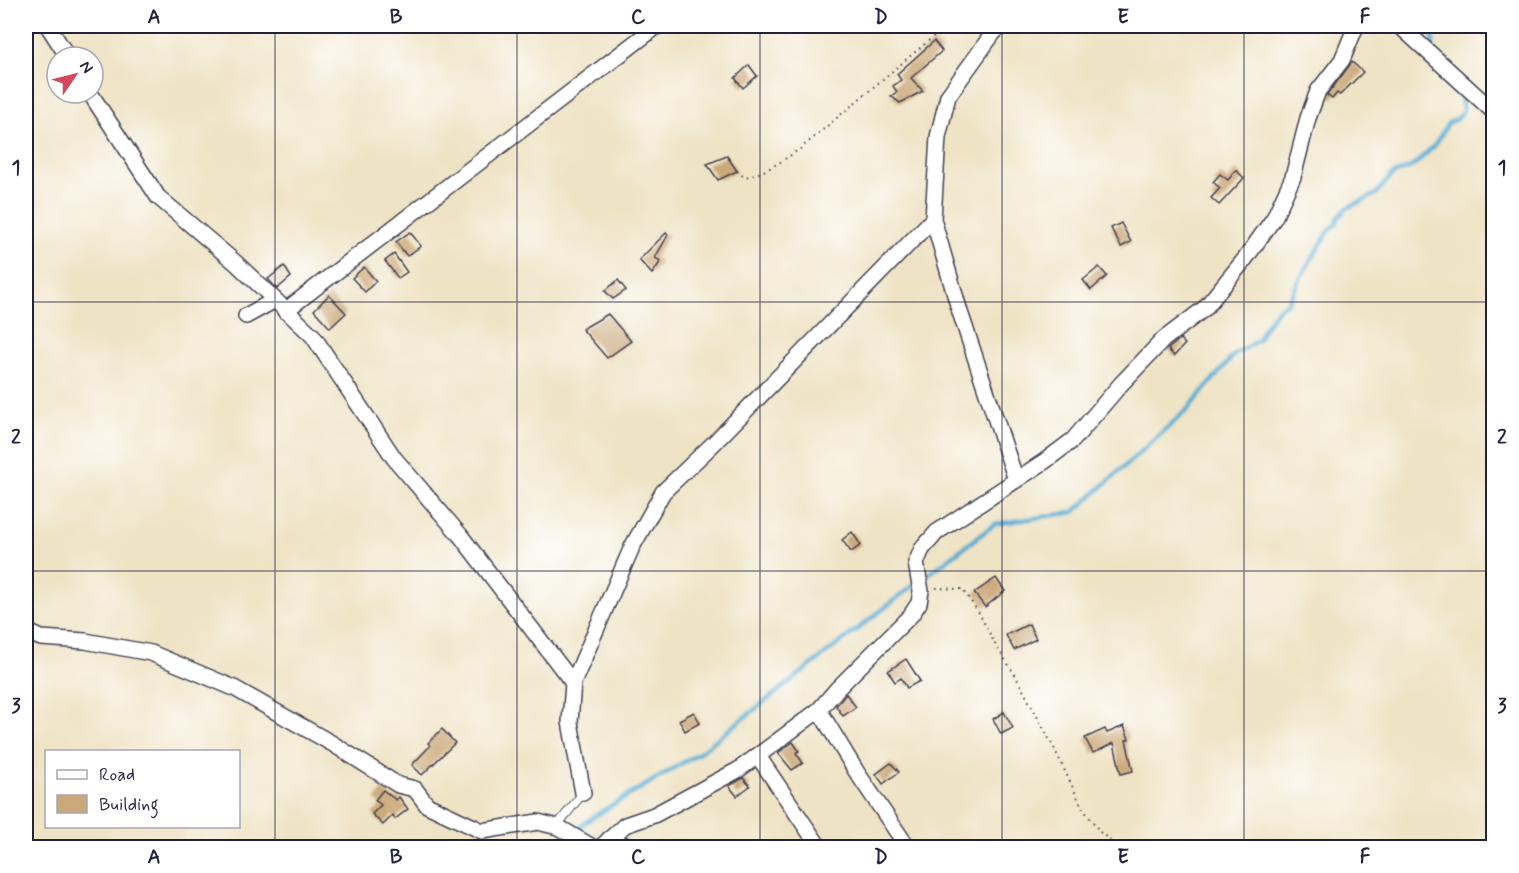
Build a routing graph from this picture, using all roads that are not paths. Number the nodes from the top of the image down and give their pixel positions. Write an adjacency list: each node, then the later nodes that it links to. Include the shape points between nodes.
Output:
1 (48, 26): 6 (street)
2 (657, 26): 10 (street)
3 (1002, 26): 9 (street, via 948,96 938,137)
4 (1356, 26): 12 (street, via 1342,60 1318,91 1293,177 1274,218 1245,259 1205,308 1164,339 1073,440)
5 (1400, 26): 8 (street)
6 (60, 45)
7 (98, 105): 10 (street, via 158,197)
8 (1494, 112)
9 (933, 219): 12 (street); 14 (street, via 663,492 632,547)
10 (280, 305): 11 (street); 14 (street, via 313,336 394,458 460,535)
11 (246, 316)
12 (1016, 480): 15 (street, via 937,532 922,549 916,563 919,603)
13 (26, 631): 18 (street, via 41,638 151,653 234,688 398,786 415,789 427,805 482,831)
14 (573, 683): 17 (street, via 570,722)
15 (819, 710): 16 (street); 23 (street)
16 (758, 756): 19 (street, via 654,815 625,825); 22 (street)
17 (583, 793): 18 (lane, via 559,823)
18 (538, 822): 20 (street, via 558,827)
19 (604, 843): 21 (street)
20 (594, 848)
21 (632, 848)
22 (820, 848)
23 (908, 848)

